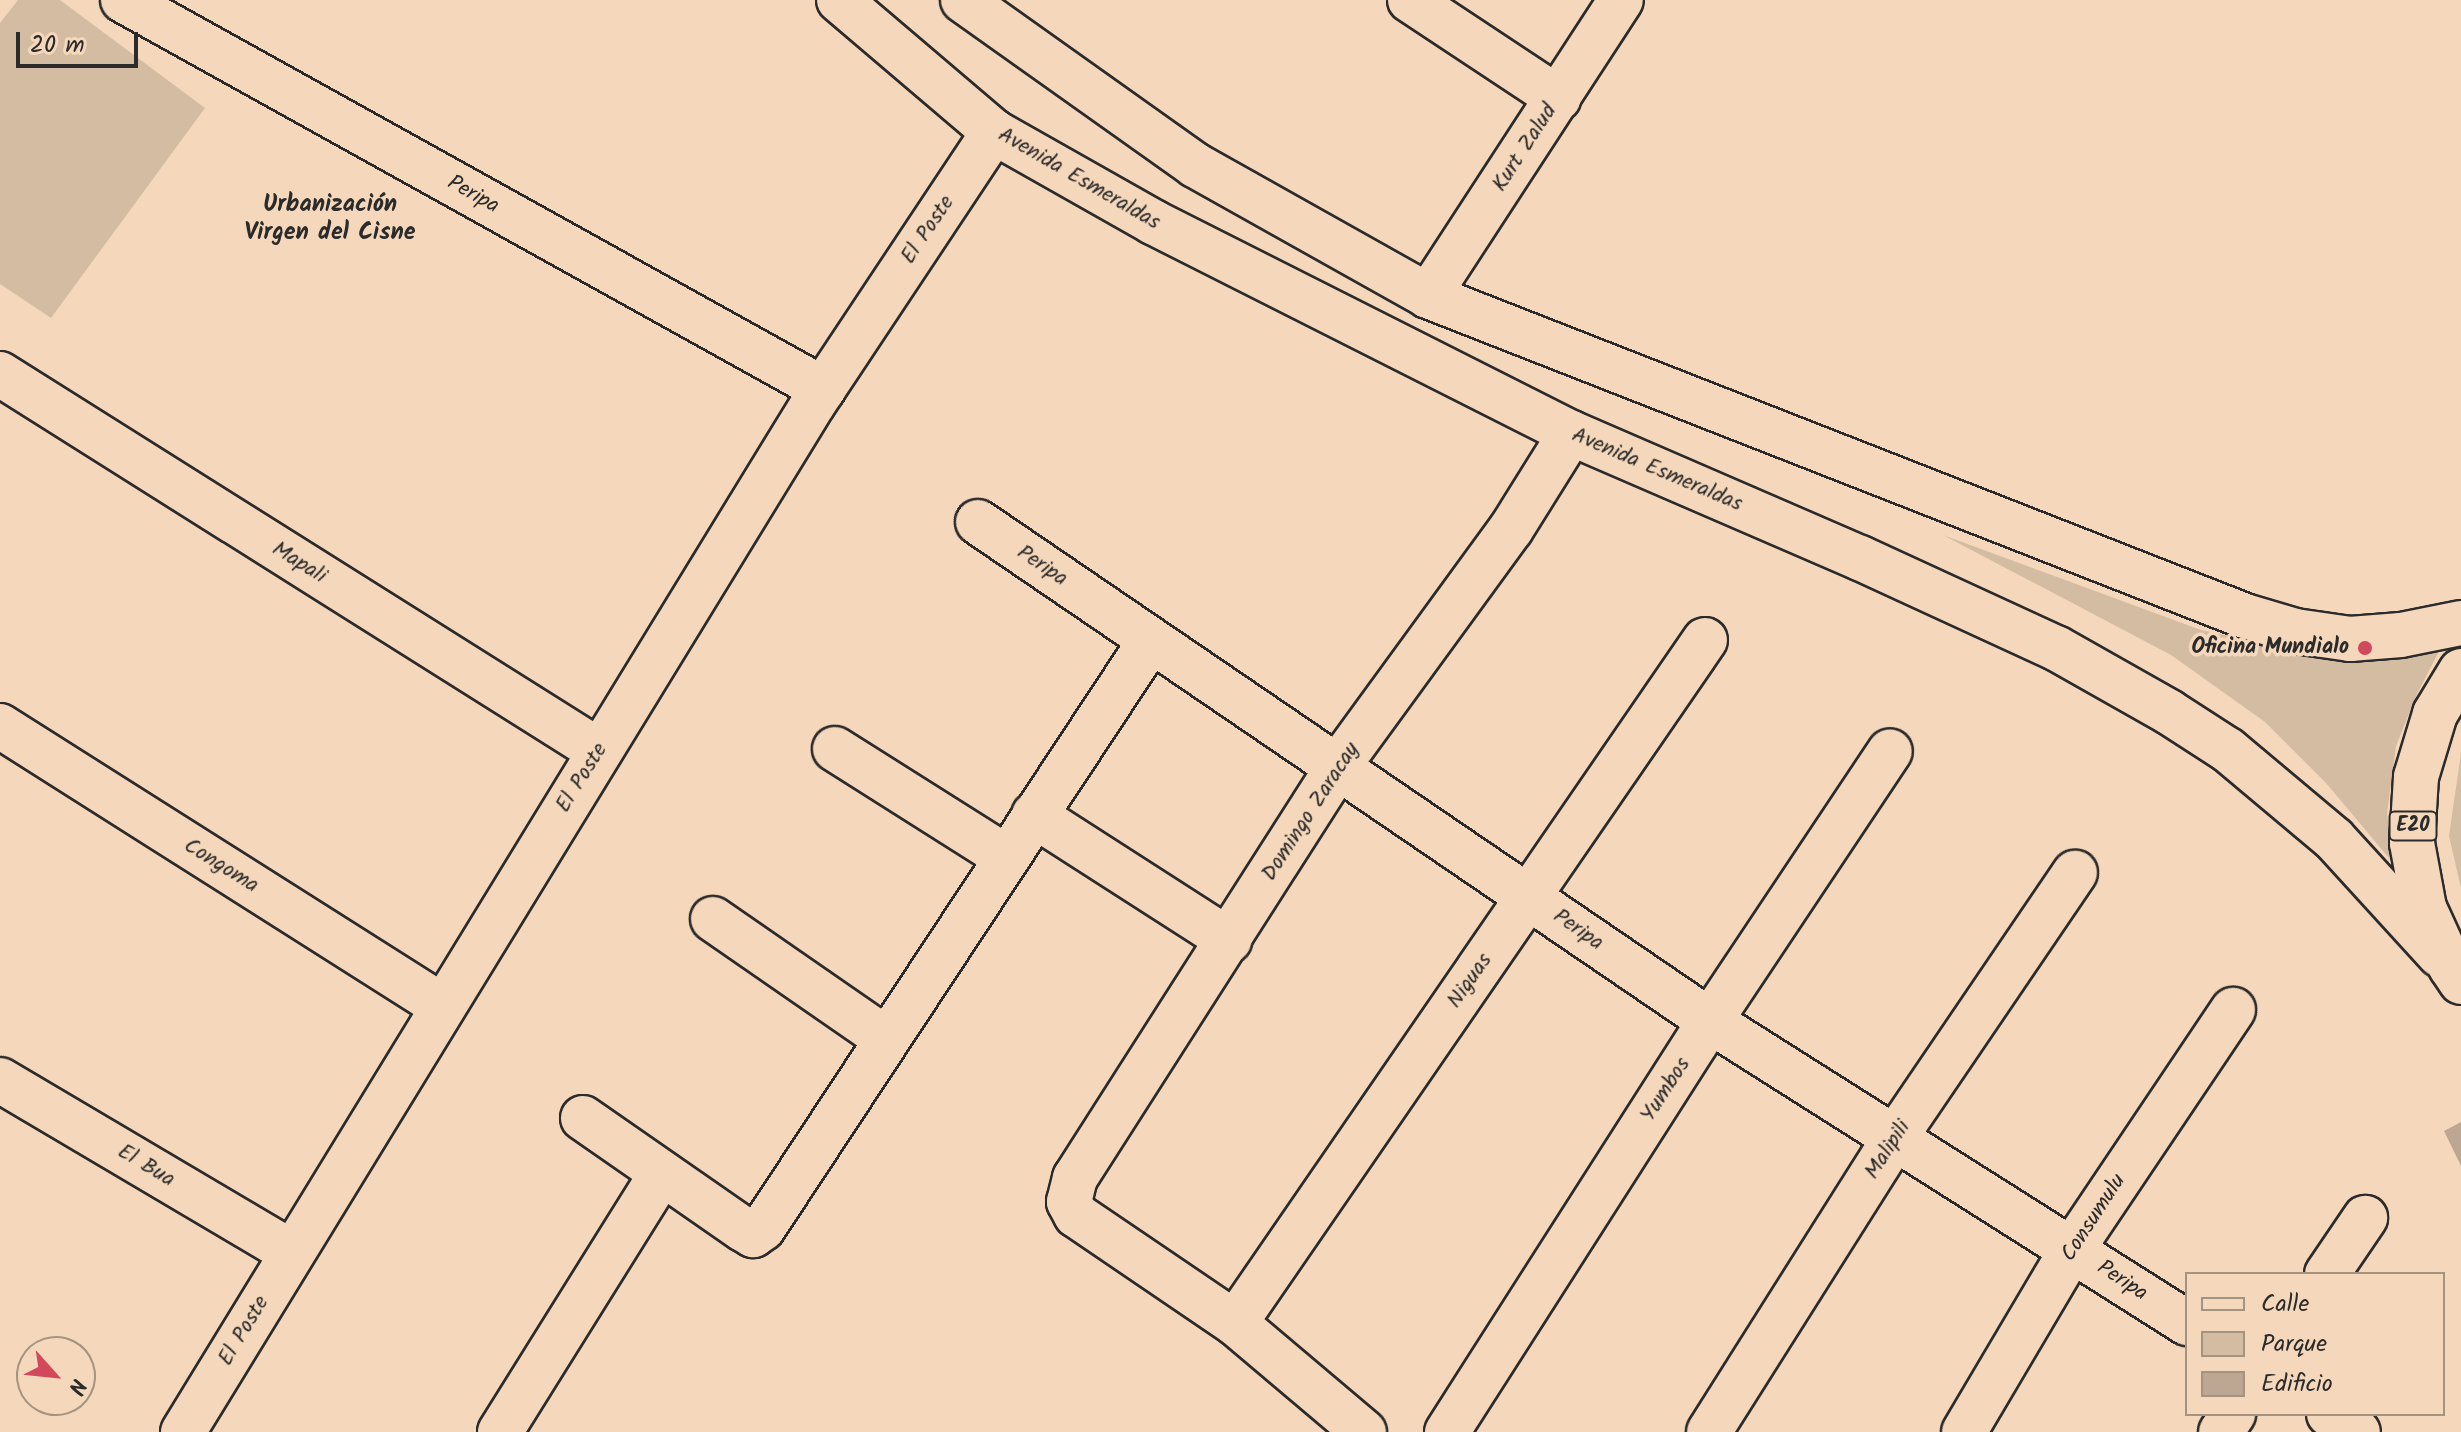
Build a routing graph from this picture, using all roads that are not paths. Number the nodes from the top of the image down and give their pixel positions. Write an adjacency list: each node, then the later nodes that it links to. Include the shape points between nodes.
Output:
1 (123, 0): 10 (main road, Peripa)
2 (839, 0): 7 (main road, Avenida Esmeraldas)
3 (963, 0): 8 (main road, via 1195,165)
4 (1410, 0): 6 (main road)
5 (1621, 0): 6 (main road, Kurt Zalud)
6 (1558, 98): 8 (main road, Kurt Zalud)
7 (994, 132): 10 (main road, El Poste); 11 (main road, Avenida Esmeraldas, via 1153,222)
8 (1428, 296): 13 (main road, via 2245,616 2350,639)
9 (0, 374): 19 (main road, Mapali)
10 (823, 389): 19 (main road, El Poste)
11 (1571, 433): 21 (main road, Domingo Zaracay, via 1511,529); 28 (main road, Avenida Esmeraldas, via 2042,642 2169,712 2228,750 2334,839)
12 (978, 522): 14 (main road, Peripa)
13 (2461, 623)
14 (1151, 640): 21 (main road, Peripa); 22 (main road)
15 (1705, 640): 25 (main road, Niguas)
16 (2461, 671): 28 (main road, E20, via 2435,714 2416,777 2412,843 2424,908)
17 (0, 726): 29 (main road, Congoma)
18 (835, 749): 23 (main road)
19 (599, 751): 29 (main road, El Poste)
20 (1890, 751): 31 (main road, Yumbos)
21 (1338, 766): 25 (main road, Peripa); 27 (main road, Domingo Zaracay)
22 (1034, 815): 23 (main road); 27 (main road)
23 (1006, 857): 32 (main road)
24 (2075, 873): 35 (main road, Malipili)
25 (1529, 895): 31 (main road, Peripa); 42 (main road, Niguas)
26 (713, 919): 32 (main road)
27 (1229, 940): 42 (main road, Domingo Zaracay, via 1075,1178 1069,1202 1076,1215)
28 (2456, 974)
29 (442, 1006): 39 (main road, El Poste)
30 (2233, 1010): 38 (main road, Consumulu)
31 (1710, 1021): 35 (main road, Peripa); 47 (main road, Yumbos)
32 (885, 1038): 36 (main road, via 763,1228 753,1235)
33 (0, 1080): 39 (main road, El Bua)
34 (583, 1118): 36 (main road)
35 (1894, 1139): 38 (main road, Peripa); 48 (main road, Malipili)
36 (662, 1173): 45 (main road)
37 (2365, 1218): 40 (main road)
38 (2073, 1248): 41 (main road, Peripa); 49 (main road, Consumulu)
39 (291, 1252): 44 (main road, El Poste)
40 (2328, 1272)
41 (2185, 1322)
42 (1235, 1323): 46 (main road)
43 (2332, 1416): 50 (main road)
44 (183, 1432)
45 (500, 1432)
46 (1364, 1432)
47 (1447, 1432)
48 (1709, 1432)
49 (1964, 1432)
50 (2358, 1432)

